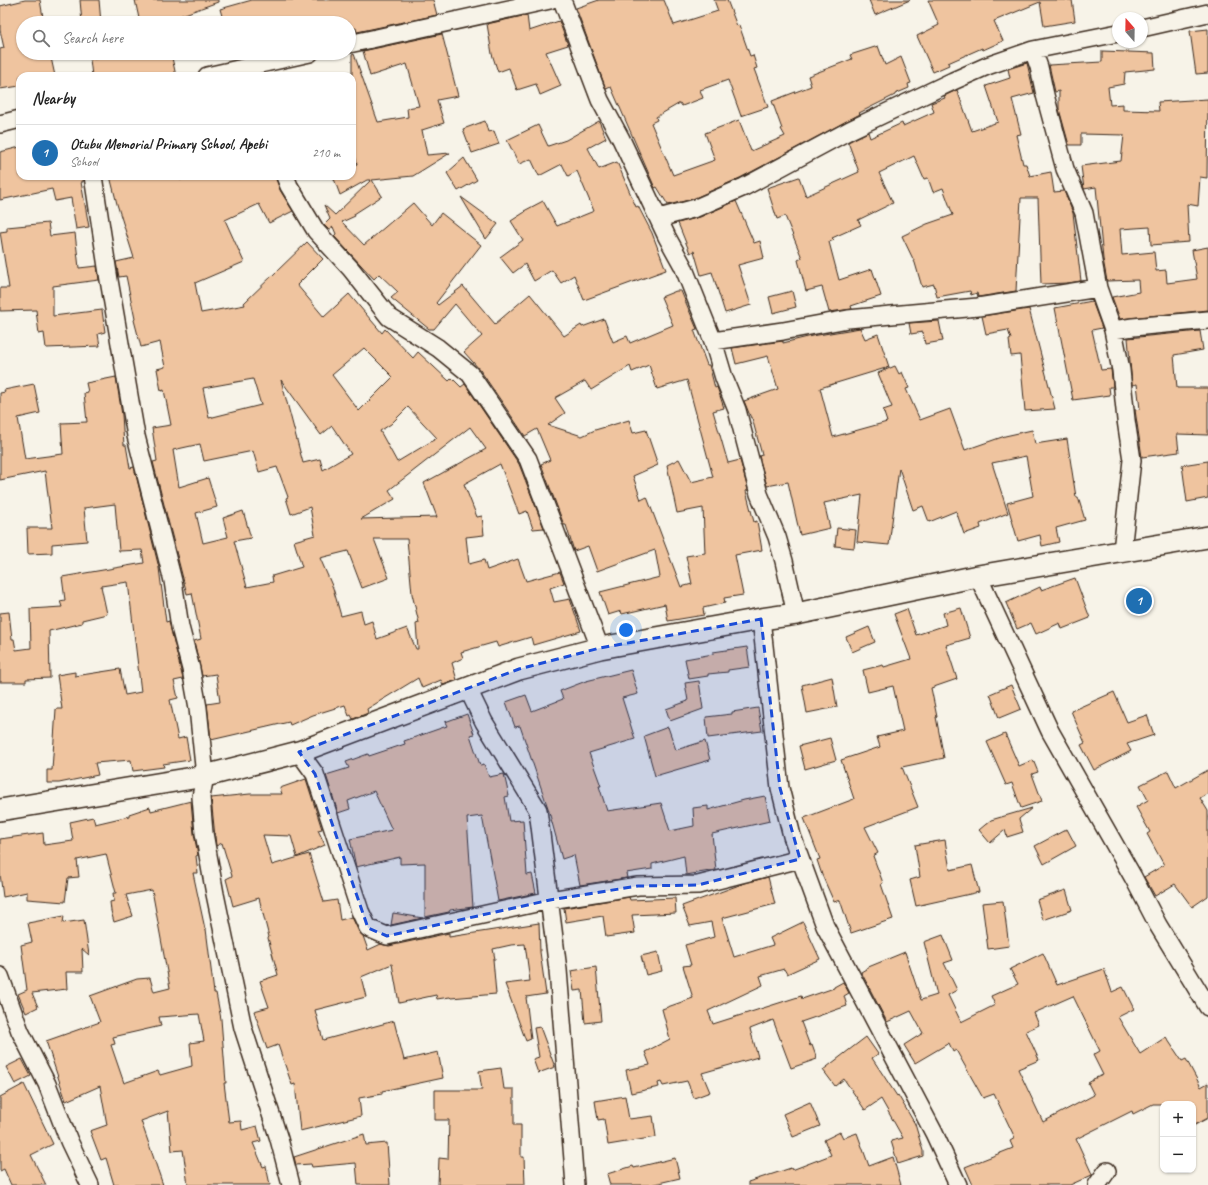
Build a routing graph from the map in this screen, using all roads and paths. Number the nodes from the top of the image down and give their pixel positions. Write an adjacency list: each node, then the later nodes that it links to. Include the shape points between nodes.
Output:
1 (550, 0): 6 (street)
2 (562, 0): 14 (street, via 600,100)
3 (1208, 13): 4 (street)
4 (1148, 27)
5 (1112, 34): 7 (street)
6 (356, 42)
7 (1033, 50): 14 (street, via 987,66 914,99 744,187 696,208); 15 (street, via 1065,170 1084,213)
8 (284, 60): 9 (street)
9 (240, 72)
10 (16, 120): 11 (street)
11 (0, 124)
12 (94, 180): 27 (street, via 108,280 136,436 173,581 180,627 198,708)
13 (287, 180): 24 (street, via 316,231 351,269 389,317 438,348 470,374 524,453)
14 (659, 218): 18 (street, via 683,266)
15 (1098, 288): 17 (street); 18 (street, via 978,307 848,318)
16 (1208, 320): 17 (street)
17 (1113, 330): 20 (street, via 1121,370 1132,460)
18 (713, 341): 22 (street, via 737,410 759,494 784,560)
19 (1208, 537): 20 (street)
20 (1122, 551): 21 (street)
21 (978, 576): 22 (street); 32 (street, via 1050,731 1158,925)
22 (796, 614): 23 (street)
23 (761, 619): 24 (street); 29 (street, via 780,788)
24 (600, 648): 25 (street, via 518,669)
25 (468, 689): 26 (street); 30 (street, via 484,722 538,810)
26 (299, 752): 27 (street); 30 (street, via 315,774 360,911 368,928 387,936)
27 (206, 776): 28 (street); 35 (street, via 201,797 204,833 241,1021 279,1138)
28 (0, 810)
29 (800, 859): 30 (street, via 698,885 638,886); 37 (street, via 825,926 934,1133)
30 (550, 900): 36 (street)
31 (0, 976): 34 (street, via 20,1031 47,1084 69,1141)
32 (1208, 1007)
33 (1107, 1171): 38 (street)
34 (90, 1185)
35 (291, 1185)
36 (575, 1185)
37 (958, 1185)
38 (1096, 1185)

